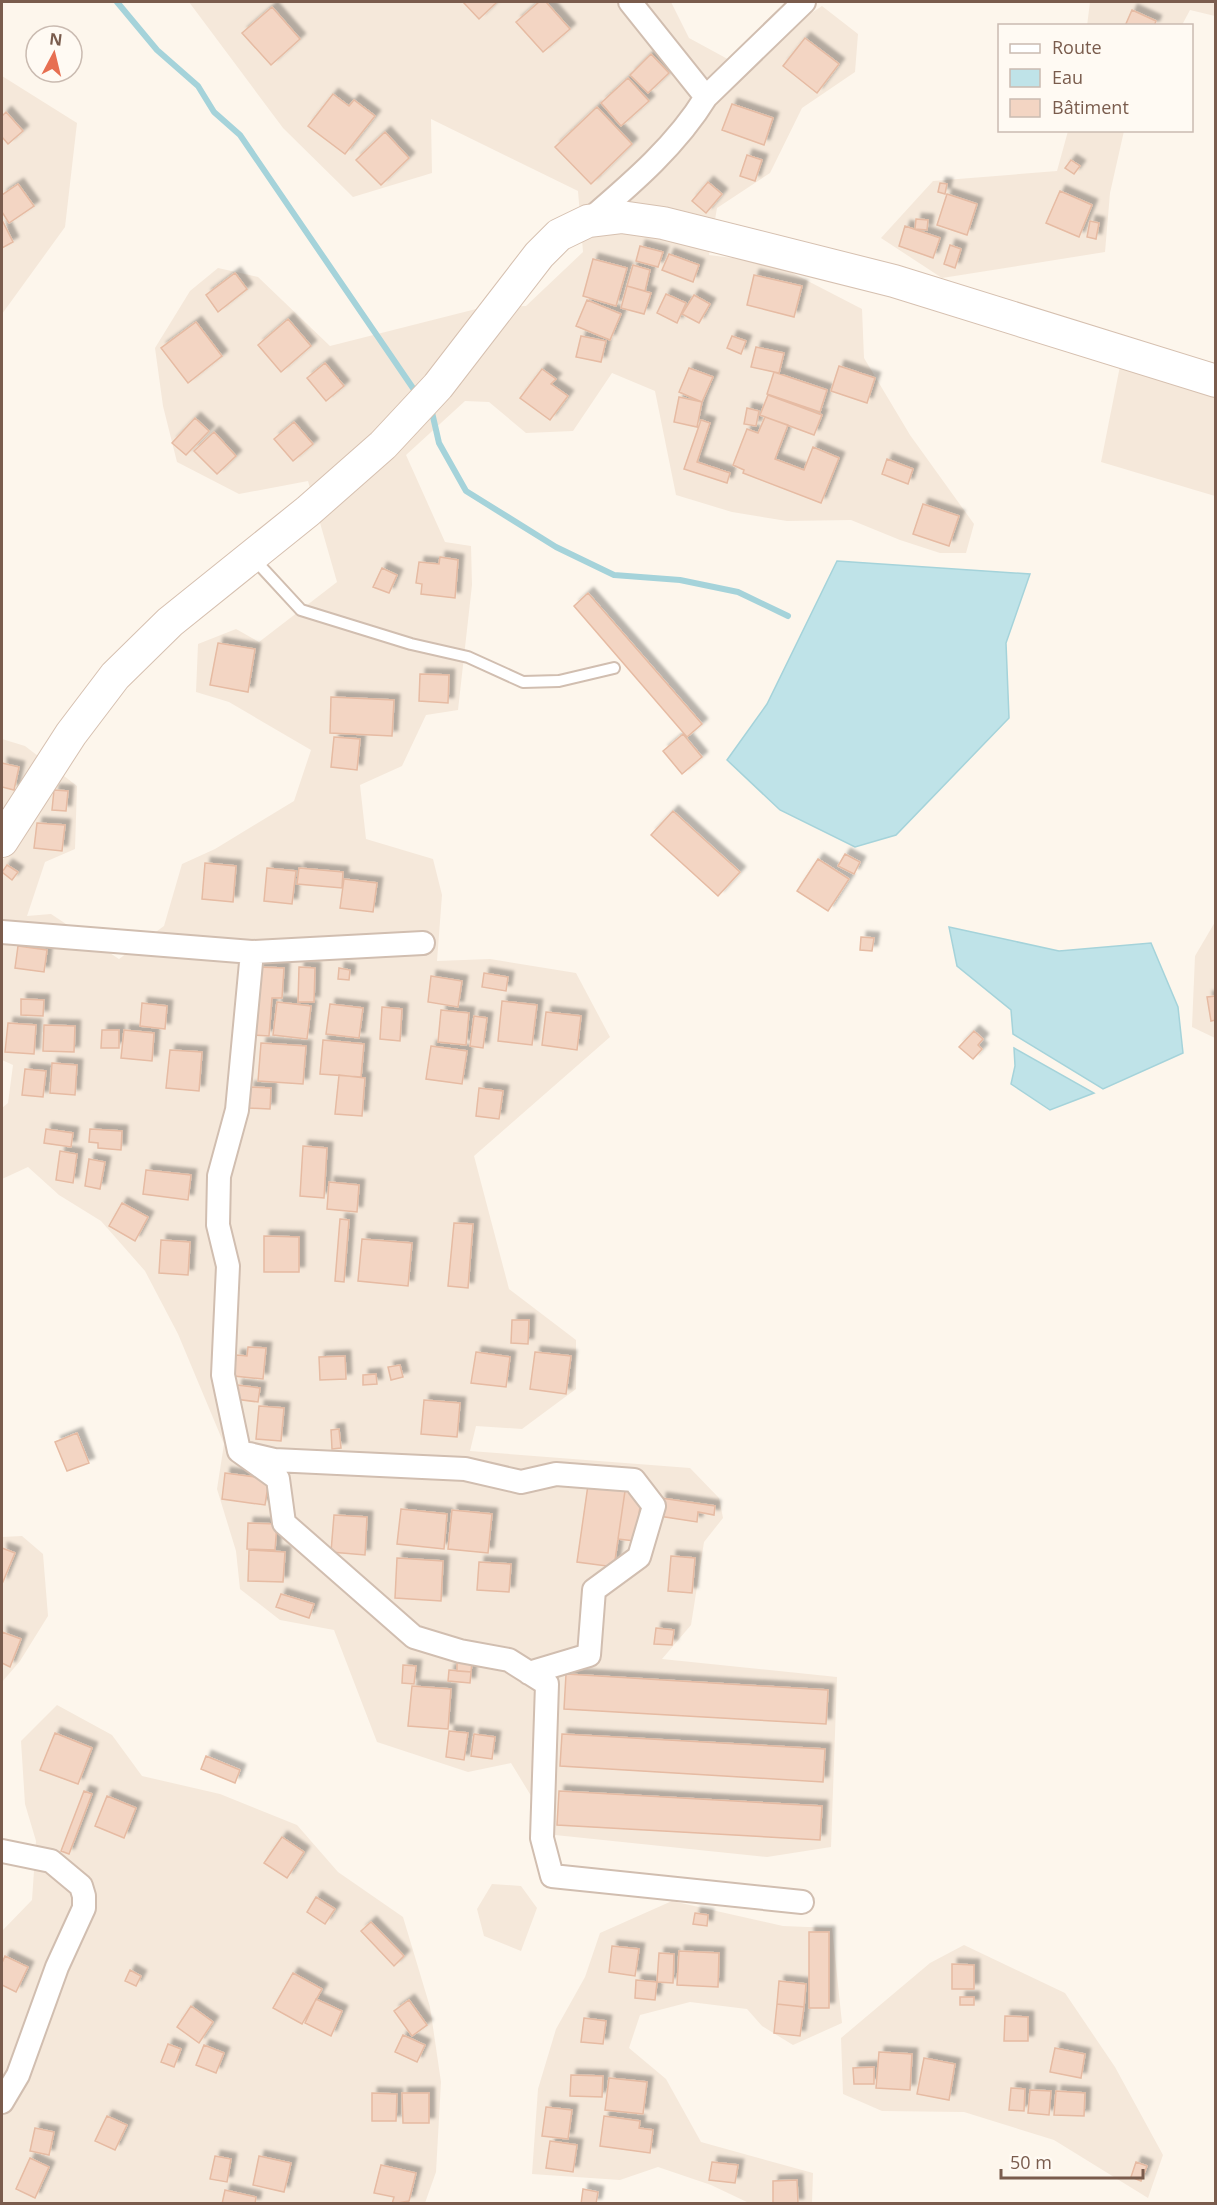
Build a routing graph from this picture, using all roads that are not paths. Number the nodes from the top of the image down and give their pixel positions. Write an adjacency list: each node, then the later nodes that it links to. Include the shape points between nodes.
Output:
1 (630, 2): 3 (street)
2 (804, 2): 3 (street)
3 (706, 97): 4 (street, via 641,176)
4 (588, 221): 5 (street, via 621,217 663,223 894,281); 6 (street, via 559,235 539,255 428,398 352,474)
5 (1215, 381)
6 (251, 556): 7 (lane, via 301,610 468,657 522,682 559,681); 8 (street, via 170,622 114,676 65,742)
7 (614, 668)
8 (2, 841)
9 (2, 932): 11 (street)
10 (423, 943): 11 (street)
11 (252, 952): 12 (street, via 237,1110 219,1176 218,1225 228,1266 223,1375)
12 (239, 1451): 13 (street, via 279,1479 284,1523 414,1637 509,1660); 13 (street, via 273,1460 465,1469 521,1482 556,1474 634,1480 654,1506 639,1557 594,1590 589,1655)
13 (529, 1673): 15 (street, via 547,1684 542,1838 552,1876)
14 (2, 1851): 16 (street, via 51,1861 81,1886 84,1896 84,1908 57,1967 18,2075)
15 (802, 1902)
16 (2, 2102)

